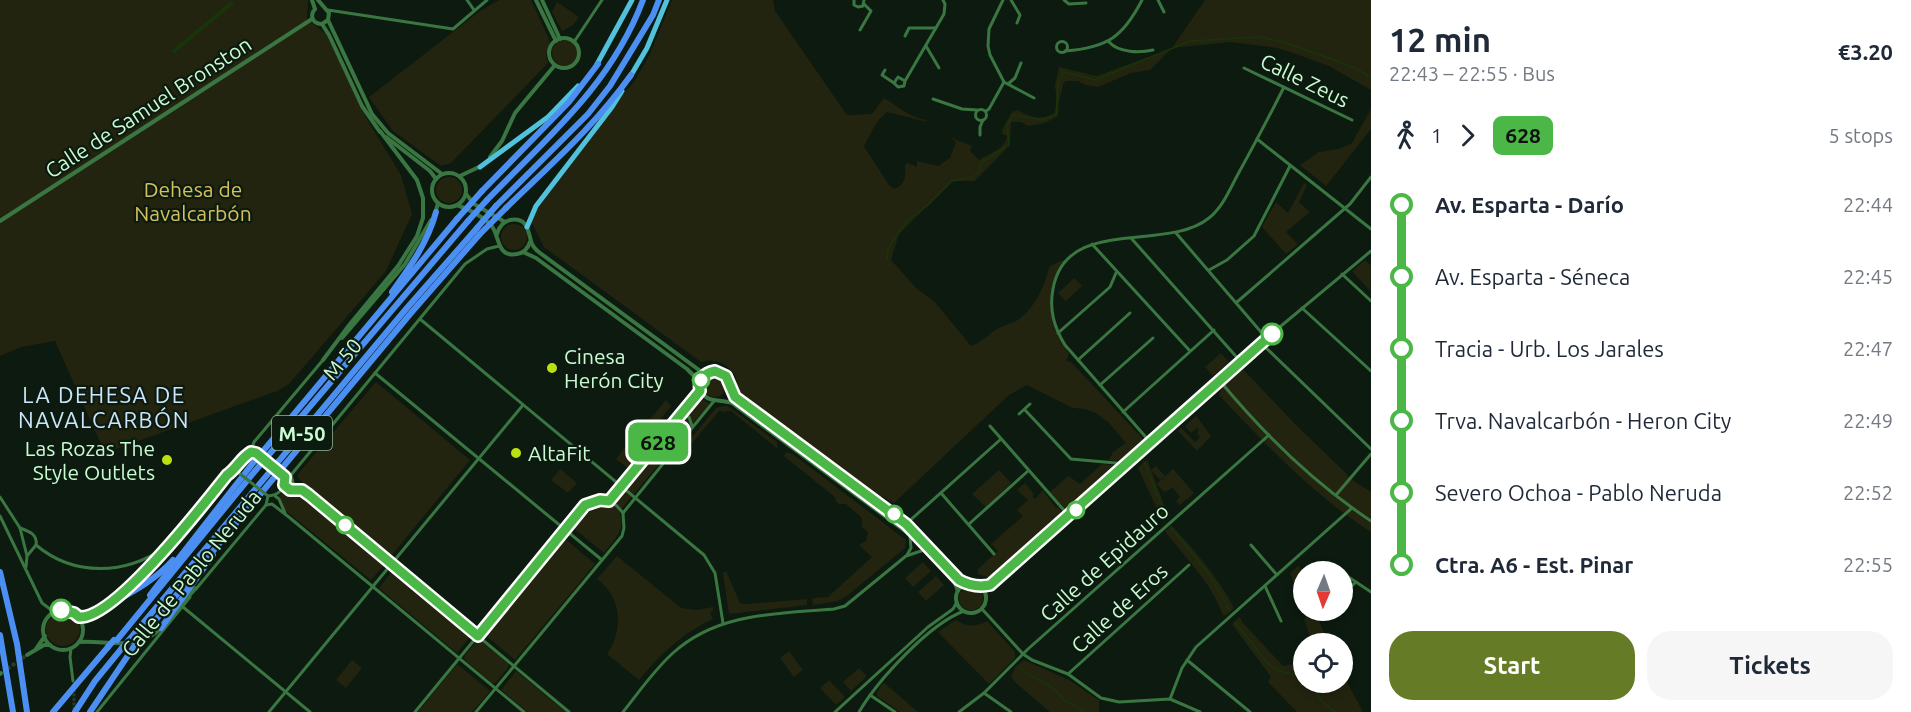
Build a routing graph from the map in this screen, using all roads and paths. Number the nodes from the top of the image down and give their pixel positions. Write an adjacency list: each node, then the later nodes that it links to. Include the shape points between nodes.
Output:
1 (312, 0): 22 (street)
2 (318, 0): 21 (street)
3 (467, 0): 24 (street)
4 (487, 0): 24 (street)
5 (536, 0): 34 (street)
6 (542, 0): 34 (street)
7 (602, 0): 35 (street)
8 (632, 0): 40 (highway)
9 (657, 0): 216 (highway, M 50 / M-50, bridge, via 641,35 588,114 496,206 406,309 95,681)
10 (667, 0): 46 (highway)
11 (854, 0): 19 (street, via 860,7)
12 (943, 0): 31 (street, via 945,8)
13 (1004, 0): 48 (street, via 988,38 990,55)
14 (1011, 0): 29 (street, via 1020,15)
15 (1064, 0): 20 (street, via 1069,4)
16 (1142, 0): 36 (street, via 1126,28)
17 (1158, 0): 26 (street)
18 (642, 2): 194 (highway, M-50, bridge, via 614,59 586,99 468,221)
19 (864, 2): 32 (street, via 871,11)
20 (1086, 3)
21 (322, 7): 22 (street); 23 (street)
22 (315, 9): 28 (street)
23 (327, 10): 25 (street); 27 (street)
24 (474, 10): 25 (street, via 453,28)
25 (339, 12): 27 (street)
26 (1164, 12)
27 (328, 18): 30 (street); 63 (street, via 372,114 388,133)
28 (312, 19): 30 (street); 72 (street, Calle de Samuel Bronston)
29 (1017, 22)
30 (322, 24): 58 (street, via 362,106)
31 (936, 28): 33 (street, via 909,28); 37 (street)
32 (860, 30)
33 (905, 36)
34 (558, 40): 35 (street); 42 (street, via 549,53)
35 (574, 42): 42 (street, via 579,54 576,62 568,67)
36 (1109, 42): 38 (street, via 1139,53); 39 (street)
37 (926, 46): 43 (street); 47 (street)
38 (1153, 50)
39 (1065, 51)
40 (598, 63): 62 (highway, via 548,117); 98 (highway, bridge, via 569,102 482,191)
41 (1022, 63): 50 (street)
42 (555, 65): 62 (street, via 515,113 502,141)
43 (939, 68)
44 (1245, 68): 51 (street, Calle Zeus)
45 (885, 70): 49 (street, via 882,75)
46 (631, 75): 74 (highway, via 612,107 536,206); 147 (highway, bridge, via 580,139 479,235)
47 (905, 81): 49 (street, via 898,77); 49 (street, via 900,88)
48 (1004, 82): 50 (street); 55 (street)
49 (894, 83)
50 (1008, 84): 52 (street)
51 (1284, 87): 57 (street, Calle Zeus); 60 (street)
52 (1034, 98)
53 (933, 99): 54 (street)
54 (977, 110): 55 (street); 56 (street, via 976,118)
55 (986, 111): 56 (street)
56 (983, 120): 59 (street)
57 (1352, 120)
58 (380, 132): 66 (street); 99 (street, via 417,180 423,198 423,218 398,266)
59 (980, 135)
60 (1257, 139): 61 (street); 76 (street, via 1218,210 1199,225)
61 (1290, 166): 70 (street); 84 (street, via 1254,236)
62 (480, 167): 64 (street)
63 (442, 174): 64 (street, via 452,172); 66 (street)
64 (460, 176): 67 (street)
65 (1371, 177): 70 (street)
66 (436, 178): 68 (street, via 432,189)
67 (466, 194): 69 (street); 73 (street, via 474,204)
68 (438, 203): 69 (street); 71 (street, Calle de Pablo Neruda)
69 (457, 205): 77 (street, via 488,223)
70 (1344, 207): 75 (street); 88 (street)
71 (436, 212): 98 (highway, via 417,255); 99 (street, Calle de Pablo Neruda, via 405,264)
72 (0, 221)
73 (505, 222): 74 (street, via 517,220); 77 (street)
74 (527, 227): 79 (street)
75 (1371, 229)
76 (1176, 232): 78 (street); 84 (street)
77 (497, 234): 81 (street)
78 (1131, 238): 80 (street); 92 (street)
79 (531, 241): 83 (street); 104 (street, via 549,260)
80 (1092, 244): 85 (street); 93 (street, via 1061,268 1054,283 1052,316)
81 (499, 246): 83 (street, via 507,253); 91 (street, via 465,264)
82 (1371, 251): 86 (street)
83 (523, 252): 106 (street)
84 (1209, 270): 88 (street)
85 (1116, 272): 93 (street, via 1110,287); 97 (street)
86 (1342, 274): 87 (street); 89 (street)
87 (1371, 301)
88 (1236, 302): 95 (street)
89 (1302, 308): 95 (street); 102 (street)
90 (1130, 313): 100 (street)
91 (420, 319): 103 (street); 113 (street)
92 (1214, 330): 97 (street); 101 (street)
93 (1058, 333): 100 (street)
94 (1153, 338): 107 (street)
95 (1267, 339): 96 (street)
96 (1262, 344): 101 (street); 124 (street)
97 (1190, 351): 115 (street)
98 (343, 355): 134 (highway)
99 (323, 360): 125 (street, Calle de Pablo Neruda, via 254,442)
100 (1078, 360): 107 (street)
101 (1241, 362): 105 (street)
102 (1371, 371)
103 (375, 373): 128 (street); 132 (street)
104 (706, 373): 106 (street); 108 (street, via 723,373)
105 (1220, 381): 120 (street); 122 (street)
106 (700, 382): 109 (street)
107 (1100, 385): 115 (street)
108 (730, 388): 110 (street); 153 (street, via 735,397)
109 (700, 391): 111 (street); 117 (street)
110 (722, 399): 111 (street); 157 (street)
111 (714, 401): 119 (street)
112 (1030, 404): 114 (street)
113 (524, 405): 128 (street); 136 (street)
114 (1024, 410): 116 (street); 129 (street, via 1071,459)
115 (1123, 412): 122 (street)
116 (1019, 414)
117 (678, 416): 119 (street, via 689,417); 123 (street)
118 (990, 426): 121 (street)
119 (692, 428): 127 (street)
120 (1269, 435): 140 (street); 199 (street, Calle de Epidauro)
121 (1001, 439): 131 (street); 138 (street)
122 (1151, 443): 129 (street)
123 (655, 444): 127 (street, via 659,454); 136 (street)
124 (1371, 449)
125 (251, 452): 130 (street, Calle de Pablo Neruda, via 241,458); 133 (street, bridge)
126 (1371, 454): 140 (street)
127 (669, 456): 143 (street)
128 (479, 459): 156 (street); 166 (street)
129 (1127, 464): 150 (street)
130 (237, 469): 141 (street, bridge); 158 (street, Calle de Pablo Neruda, via 227,475)
131 (1029, 471): 150 (street); 154 (street)
132 (291, 475): 133 (street, Calle de Pablo Neruda); 137 (street, via 294,486)
133 (285, 477): 135 (street, Calle de Pablo Neruda)
134 (240, 478): 184 (highway, via 159,574); 194 (highway)
135 (284, 485): 137 (street, via 290,490); 139 (street, Calle de Pablo Neruda)
136 (621, 485): 143 (street); 144 (street)
137 (302, 490): 166 (street)
138 (941, 493): 153 (street); 154 (street)
139 (274, 495): 141 (street, Calle de Pablo Neruda); 151 (street)
140 (1336, 495): 146 (street)
141 (268, 496): 145 (street, Calle de Pablo Neruda)
142 (0, 497): 155 (street)
143 (636, 497): 148 (street); 189 (street, via 711,563)
144 (609, 501): 148 (street); 156 (street, via 585,505)
145 (266, 505): 151 (street, via 272,504); 178 (street, Calle de Pablo Neruda)
146 (1352, 508): 152 (street); 170 (street)
147 (247, 509): 190 (highway); 217 (highway, bridge, via 133,648)
148 (623, 513): 165 (street, via 623,533)
149 (0, 516): 168 (street)
150 (1069, 516): 177 (street, via 993,584)
151 (290, 518): 176 (street)
152 (1371, 521)
153 (906, 524): 173 (street)
154 (969, 524): 162 (street)
155 (20, 528): 159 (street, via 33,533); 163 (street)
156 (565, 530): 165 (street); 193 (street)
157 (909, 534): 161 (street); 164 (street, via 911,548)
158 (172, 542): 159 (street, via 142,561 118,568 93,569 68,564); 184 (street, Calle de Pablo Neruda, via 140,578)
159 (36, 545): 163 (street)
160 (1251, 545): 170 (street)
161 (925, 550): 164 (street); 179 (street)
162 (994, 554)
163 (27, 556): 168 (street)
164 (906, 556): 189 (street, via 845,606 750,616)
165 (602, 560): 203 (street)
166 (392, 564): 176 (street); 193 (street)
167 (1189, 565): 205 (street, Calle de Eros)
168 (26, 569): 186 (street, via 42,603)
169 (0, 572): 214 (highway, via 17,644)
170 (1277, 575): 175 (street)
171 (1353, 580): 172 (street)
172 (1356, 582): 174 (street); 180 (street)
173 (966, 585): 177 (street); 179 (street)
174 (1353, 585)
175 (1265, 586): 188 (street); 202 (street, via 1196,647)
176 (373, 587): 201 (street); 209 (street)
177 (981, 587): 183 (street, via 986,597)
178 (196, 588): 182 (street, Calle de Pablo Neruda); 190 (street)
179 (958, 591): 181 (street)
180 (1371, 592)
181 (957, 602): 185 (street); 204 (street)
182 (183, 607): 209 (street); 218 (street, Calle de Pablo Neruda)
183 (982, 609): 185 (street); 199 (street)
184 (98, 611): 187 (street, Calle de Pablo Neruda)
185 (964, 611): 206 (street, via 931,632)
186 (54, 612): 187 (street, via 68,610); 192 (street, via 44,625)
187 (79, 617): 195 (street, via 83,627)
188 (1281, 621)
189 (723, 623): 225 (street, via 674,652)
190 (161, 628): 195 (street, via 136,642)
191 (0, 635): 213 (highway)
192 (45, 636): 196 (street); 198 (street)
193 (478, 636): 201 (street); 203 (street)
194 (116, 640): 215 (highway, M-50, bridge)
195 (79, 642): 197 (street)
196 (51, 645): 197 (street); 198 (street)
197 (71, 648): 207 (street)
198 (35, 649): 200 (street)
199 (1023, 654): 205 (street); 210 (street, Calle de Epidauro)
200 (27, 655)
201 (459, 658): 208 (street); 221 (street)
202 (1187, 660): 212 (street); 232 (street)
203 (514, 665): 208 (street); 224 (street)
204 (878, 673): 206 (street); 226 (street)
205 (1068, 674): 212 (street, via 1108,701)
206 (883, 678): 211 (street)
207 (73, 681)
208 (496, 688): 222 (street); 223 (street)
209 (286, 692): 219 (street); 220 (street)
210 (984, 693): 229 (street, Calle de Epidauro); 230 (street)
211 (870, 694): 227 (street); 228 (street)
212 (1170, 699): 231 (street)
213 (13, 712)
214 (27, 712)
215 (55, 712)
216 (75, 712)
217 (90, 712)
218 (97, 712)
219 (269, 712)
220 (309, 712)
221 (415, 712)
222 (476, 712)
223 (524, 712)
224 (569, 712)
225 (623, 712)
226 (837, 712)
227 (859, 712)
228 (895, 712)
229 (958, 712)
230 (1011, 712)
231 (1200, 712)
232 (1251, 712)

